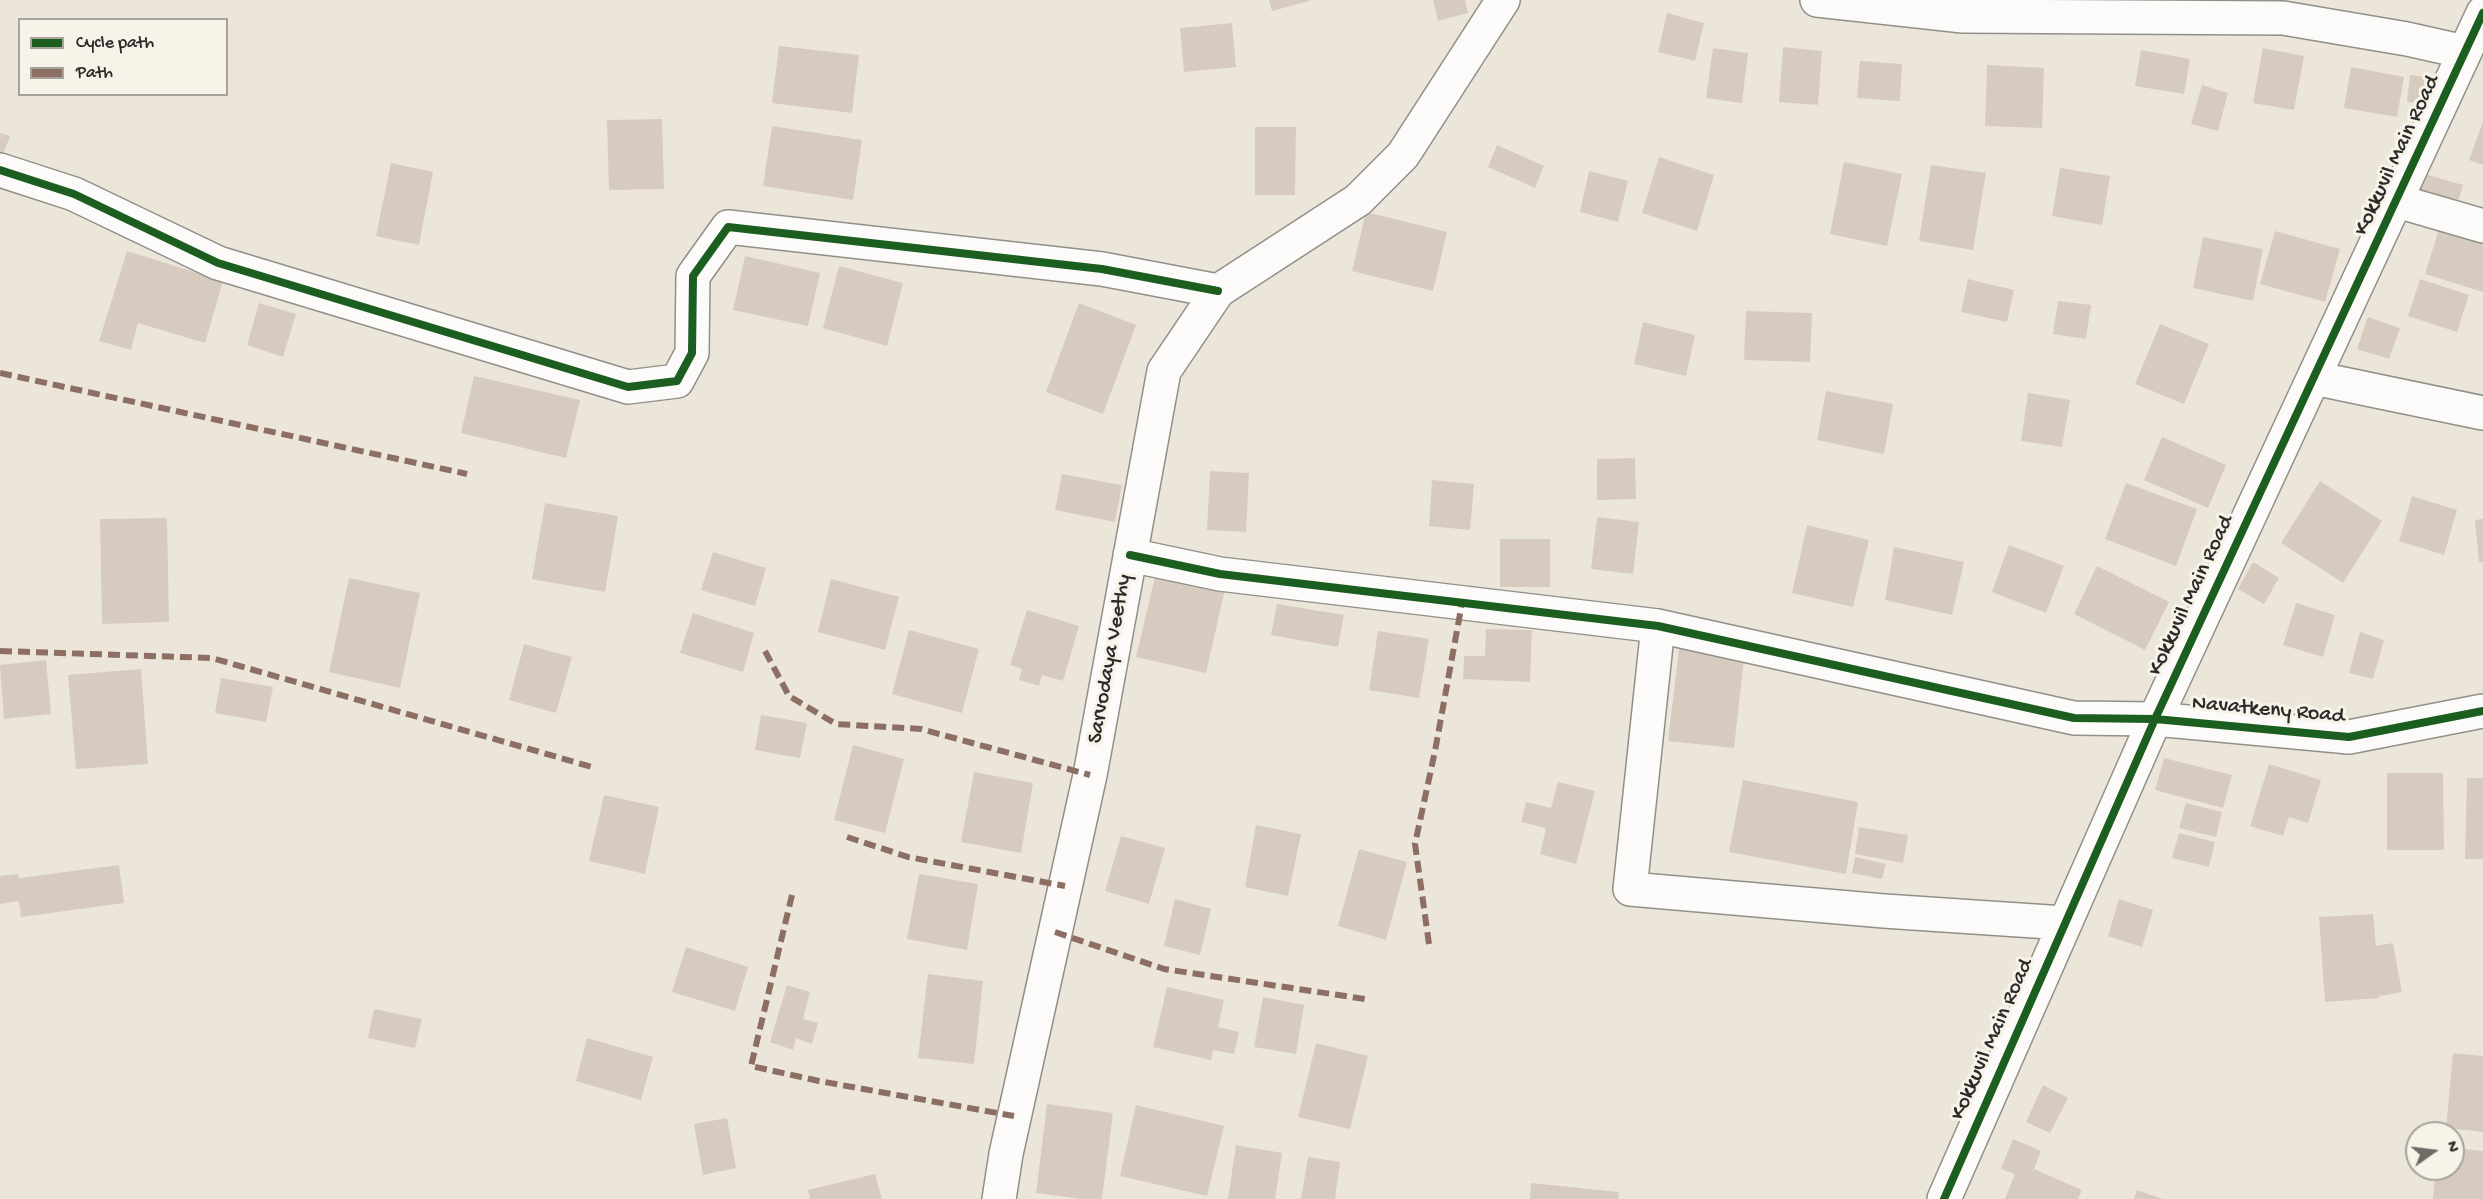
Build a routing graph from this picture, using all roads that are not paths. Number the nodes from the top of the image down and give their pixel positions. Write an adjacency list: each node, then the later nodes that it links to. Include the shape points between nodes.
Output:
1 (1503, 0): 9 (street, Sarvodaya Veethy, via 1404,155 1358,200)
2 (1817, 0): 3 (street)
3 (1963, 8): 5 (street, via 2283,18)
4 (2483, 13): 5 (street, Kokkuvil Main Road)
5 (2465, 52): 7 (street, Kokkuvil Main Road)
6 (0, 170): 9 (street, via 74,194 218,263 628,387 677,381 692,353 693,276 728,227 1102,269)
7 (2397, 201): 8 (street); 10 (street, Kokkuvil Main Road)
8 (2483, 226)
9 (1218, 291): 12 (street, Sarvodaya Veethy, via 1164,371)
10 (2314, 378): 11 (street); 15 (street, Kokkuvil Main Road)
11 (2483, 412)
12 (1130, 555): 13 (street, Navatkeny Road, via 1220,574); 17 (street, Sarvodaya Veethy, via 1090,776)
13 (1658, 626): 15 (street, Navatkeny Road, via 2073,718); 16 (street, via 1630,889)
14 (2483, 711): 15 (street, Navatkeny Road, via 2349,737)
15 (2155, 719): 16 (street, Kokkuvil Main Road)
16 (2064, 923): 18 (street, Kokkuvil Main Road)
17 (999, 1199)
18 (1944, 1199)

